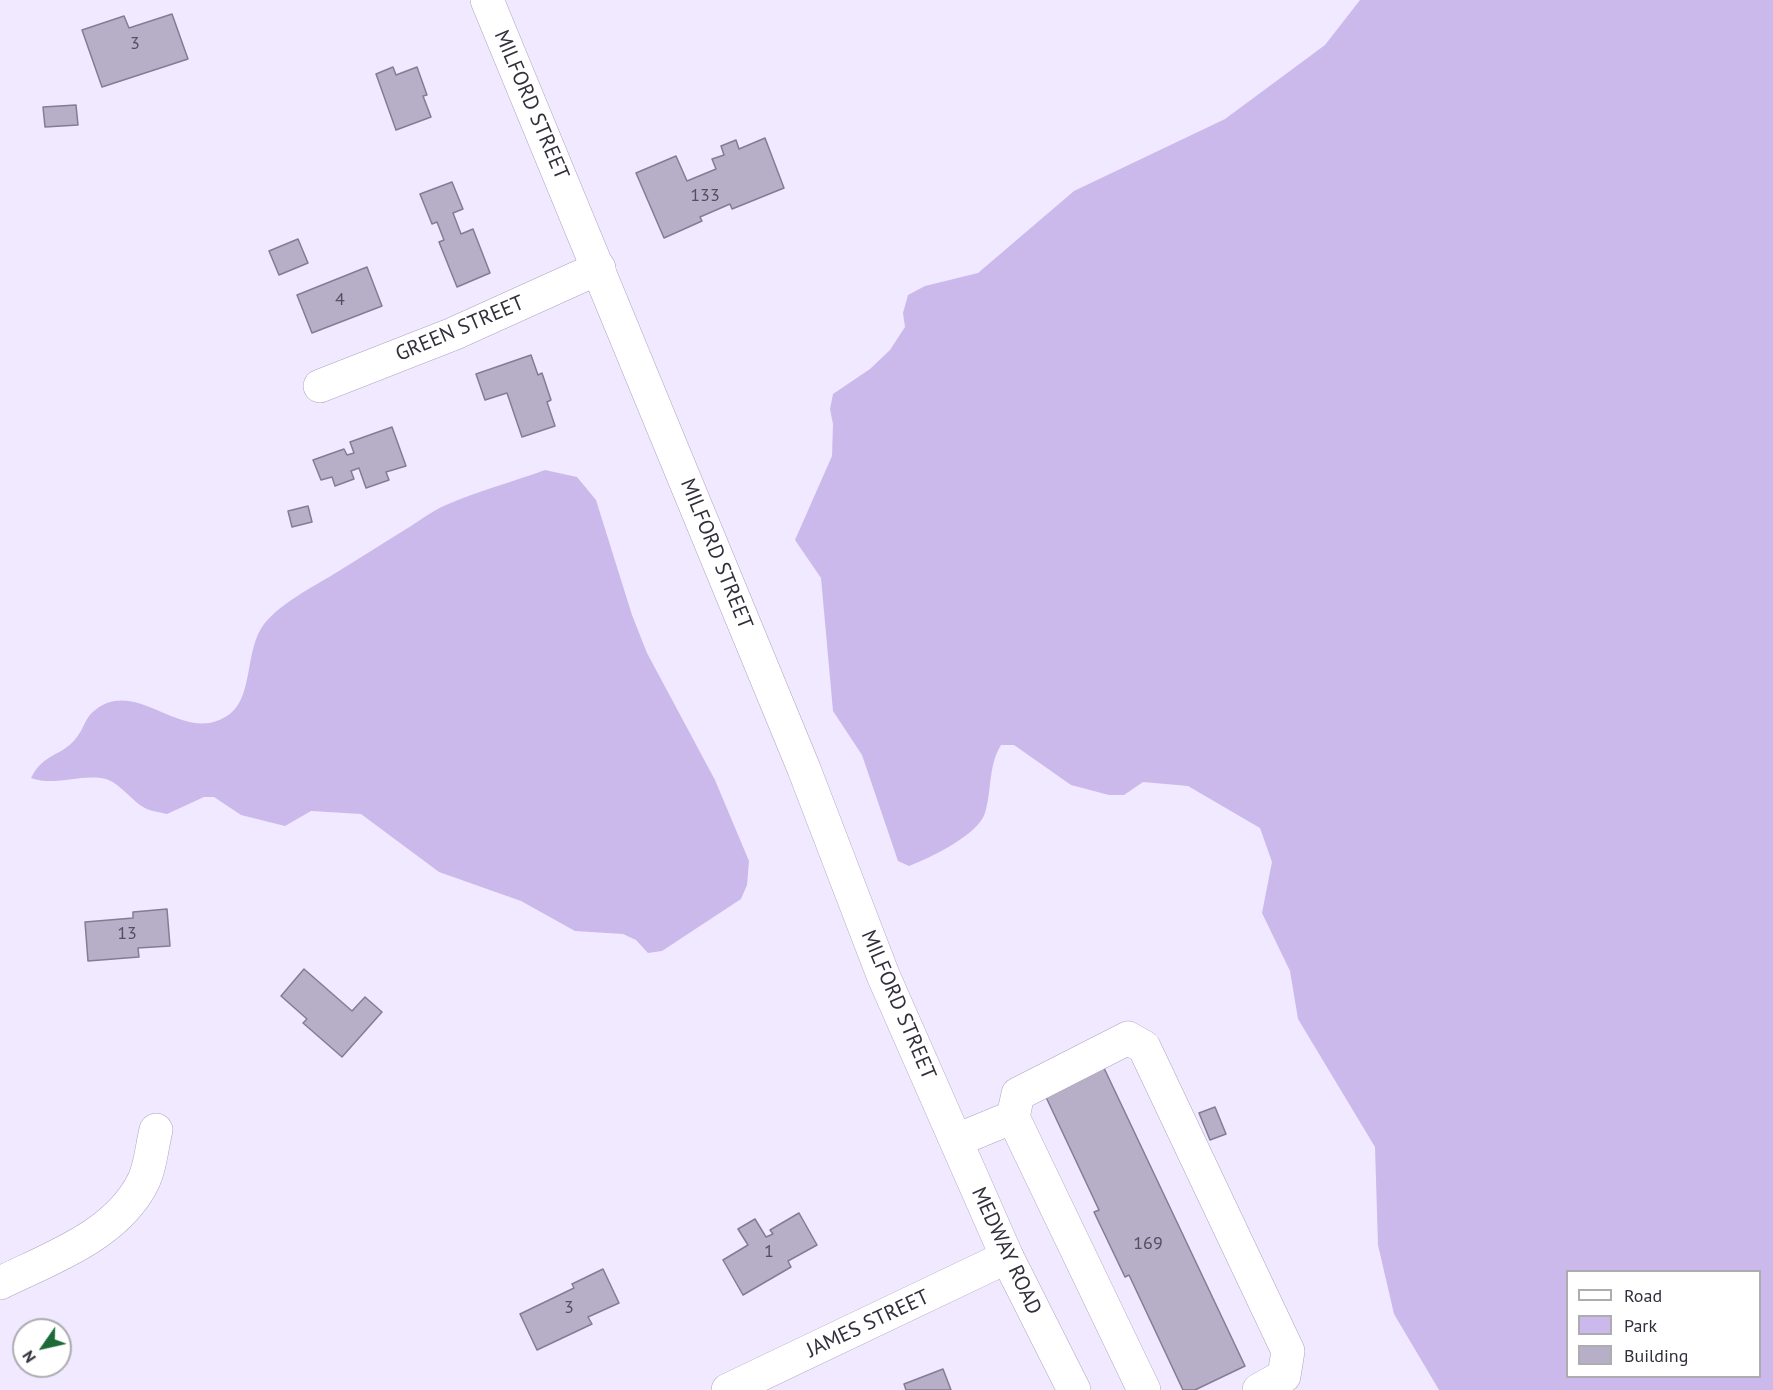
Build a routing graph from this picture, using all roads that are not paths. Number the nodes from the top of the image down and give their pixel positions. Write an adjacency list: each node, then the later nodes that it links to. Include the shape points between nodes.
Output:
1 (487, 0): 2 (main road, MILFORD STREET)
2 (599, 268): 3 (main road, GREEN STREET, via 453,334); 4 (main road, MILFORD STREET, via 804,769 883,975)
3 (320, 386)
4 (943, 1109): 7 (main road, MEDWAY ROAD)
5 (1013, 1117): 7 (main road); 12 (main road); 13 (main road, via 1018,1094 1128,1038 1144,1047 1288,1351 1284,1376)
6 (156, 1130): 9 (main road, via 145,1179 125,1208 99,1233)
7 (957, 1140): 8 (main road, MEDWAY ROAD)
8 (1007, 1257): 10 (main road, JAMES STREET); 11 (main road, MEDWAY ROAD)
9 (0, 1283)
10 (728, 1390)
11 (1074, 1390)
12 (1144, 1390)
13 (1259, 1390)

